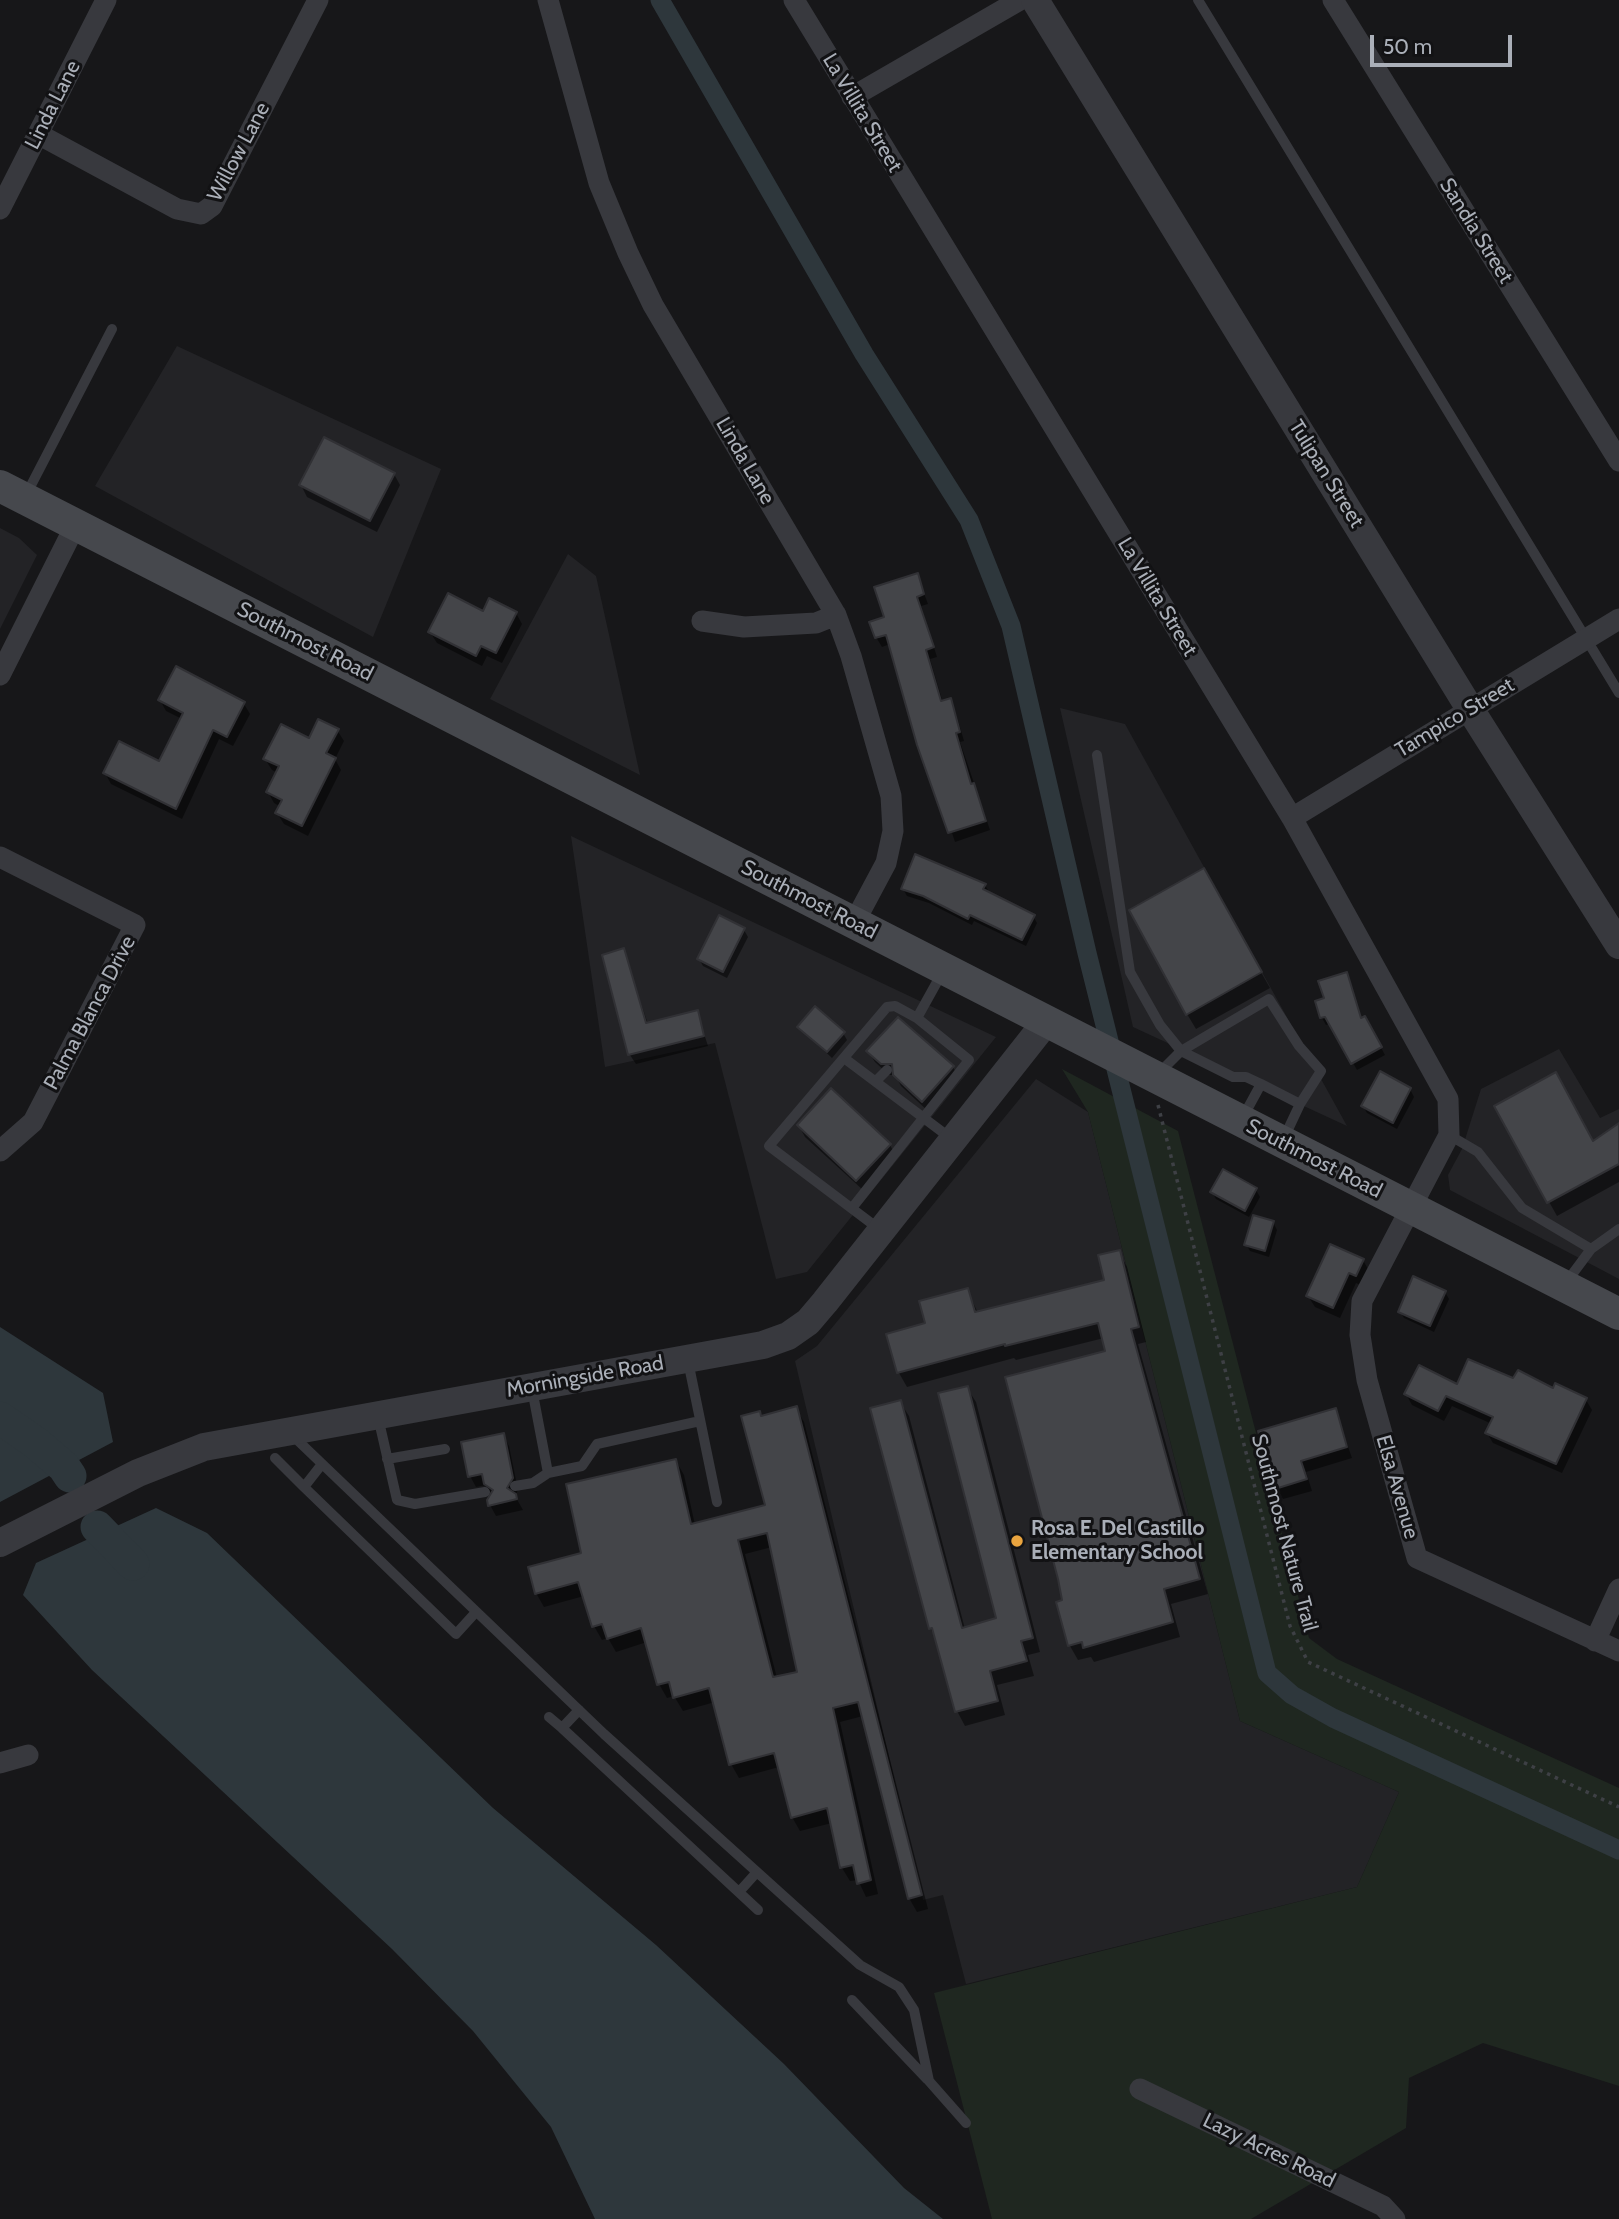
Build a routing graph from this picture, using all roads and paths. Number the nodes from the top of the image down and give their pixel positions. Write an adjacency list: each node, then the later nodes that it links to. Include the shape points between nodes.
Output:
1 (106, 0): 10 (street, Linda Lane)
2 (318, 0): 10 (street, Willow Lane, via 212,206 201,214 177,209)
3 (548, 0): 16 (street, Linda Lane, via 599,183 628,253 653,305)
4 (794, 0): 9 (street, La Villita Street)
5 (1020, 0): 9 (street)
6 (1035, 0): 22 (street, Tulipan Street)
7 (1198, 0): 19 (lane)
8 (1333, 0): 13 (street, Sandia Street)
9 (852, 97): 24 (street, La Villita Street)
10 (38, 134): 11 (street, Linda Lane)
11 (0, 209)
12 (112, 330): 14 (lane)
13 (1619, 461)
14 (12, 492): 15 (main road, Southmost Road)
15 (76, 524): 20 (street); 26 (main road, Southmost Road)
16 (836, 615): 18 (street, via 816,623 744,627); 26 (street, Linda Lane, via 891,796 893,831 886,863)
17 (1619, 619): 19 (street, Tampico Street)
18 (702, 621)
19 (1586, 639): 21 (lane); 22 (street, Tampico Street)
20 (0, 675)
21 (1619, 693)
22 (1470, 709): 24 (street, Tampico Street); 27 (street, Tulipan Street)
23 (1097, 755): 32 (lane, via 1130,972 1160,1026)
24 (1292, 818): 44 (street, La Villita Street, via 1448,1099)
25 (0, 857): 47 (street, Palma Blanca Drive, via 135,925 33,1122)
26 (854, 923): 28 (main road, Southmost Road)
27 (1619, 945)
28 (944, 970): 29 (lane); 30 (main road, Southmost Road)
29 (916, 1018): 31 (lane, via 924,1031); 34 (lane, via 895,1006 887,1007)
30 (1056, 1028): 36 (main road, Southmost Road); 45 (street, Morningside Road)
31 (951, 1045): 33 (lane); 42 (lane, via 968,1060)
32 (1181, 1051): 36 (lane); 38 (lane, via 1233,1077); 41 (lane, via 1269,999 1321,1071)
33 (942, 1055)
34 (844, 1058): 37 (lane); 48 (lane, via 769,1146)
35 (887, 1070): 37 (lane)
36 (1155, 1077): 43 (main road, Southmost Road); 79 (path, Southmost Nature Trail, via 1160,1121 1290,1626 1308,1662)
37 (876, 1081): 40 (lane)
38 (1261, 1084): 41 (lane); 43 (lane)
39 (909, 1090): 40 (lane)
40 (900, 1100): 42 (lane)
41 (1300, 1104): 46 (lane)
42 (924, 1117): 45 (lane); 48 (lane)
43 (1241, 1121): 46 (main road, Southmost Road)
44 (1449, 1135): 49 (street, La Villita Street); 52 (lane, via 1478,1152 1522,1208)
45 (953, 1140): 51 (street, Morningside Road)
46 (1282, 1142): 49 (main road, Southmost Road)
47 (0, 1152)
48 (852, 1208): 51 (lane)
49 (1410, 1208): 53 (main road, Southmost Road); 72 (street, Elsa Avenue, via 1362,1301 1360,1335 1367,1381 1417,1558)
50 (1619, 1229): 52 (lane)
51 (882, 1230): 55 (street, Morningside Road, via 798,1329 762,1345)
52 (1591, 1249): 53 (lane)
53 (1564, 1287): 54 (main road, Southmost Road)
54 (1619, 1314)
55 (687, 1358): 56 (street, Morningside Road); 58 (lane)
56 (531, 1387): 57 (street, Morningside Road); 64 (lane)
57 (378, 1415): 59 (street, Morningside Road); 62 (lane)
58 (700, 1421): 64 (lane, via 597,1444 582,1466); 68 (lane)
59 (288, 1431): 63 (lane); 69 (street, Morningside Road, via 204,1447 172,1459)
60 (445, 1449): 62 (lane)
61 (275, 1458): 66 (lane)
62 (387, 1460): 67 (lane, via 393,1492 403,1504)
63 (322, 1464): 66 (lane); 71 (lane)
64 (548, 1473): 65 (lane, via 533,1483)
65 (515, 1486)
66 (304, 1487): 71 (lane, via 456,1634)
67 (485, 1492)
68 (717, 1502)
69 (0, 1543)
70 (1619, 1589): 72 (street)
71 (476, 1612): 74 (lane)
72 (1595, 1641): 73 (street, Elsa Avenue)
73 (1619, 1651)
74 (579, 1710): 76 (lane); 80 (lane)
75 (549, 1717): 76 (lane)
76 (562, 1728): 81 (lane)
77 (28, 1755): 78 (street)
78 (0, 1763)
79 (1619, 1807)
80 (757, 1872): 81 (lane); 84 (lane, via 860,1965 899,1987 914,2010)
81 (739, 1892): 82 (lane)
82 (758, 1910)
83 (852, 2000): 84 (lane)
84 (929, 2081): 86 (lane)
85 (1140, 2089): 87 (street, Lazy Acres Road, via 1383,2206)
86 (966, 2123)
87 (1395, 2219)

